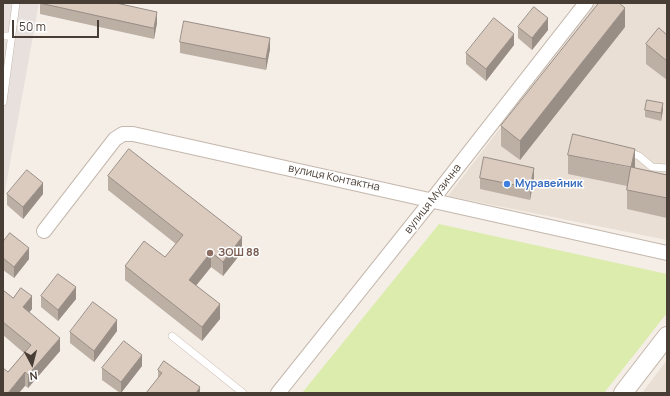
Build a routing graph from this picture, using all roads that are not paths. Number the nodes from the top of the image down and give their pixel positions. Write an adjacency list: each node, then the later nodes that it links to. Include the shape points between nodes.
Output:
1 (16, 3): 4 (lane)
2 (586, 3): 8 (street, вулиця Музична)
3 (3, 36): 4 (lane)
4 (12, 36): 5 (lane)
5 (3, 102)
6 (617, 148): 7 (lane, via 639,156 652,168)
7 (667, 168)
8 (432, 200): 9 (street, вулиця Контактна, via 124,134 115,139); 10 (street, вулиця Контактна); 14 (street, вулиця Музична)
9 (44, 231)
10 (667, 253)
11 (172, 336): 13 (lane)
12 (667, 336): 15 (street)
13 (243, 393)
14 (278, 393)
15 (623, 393)

